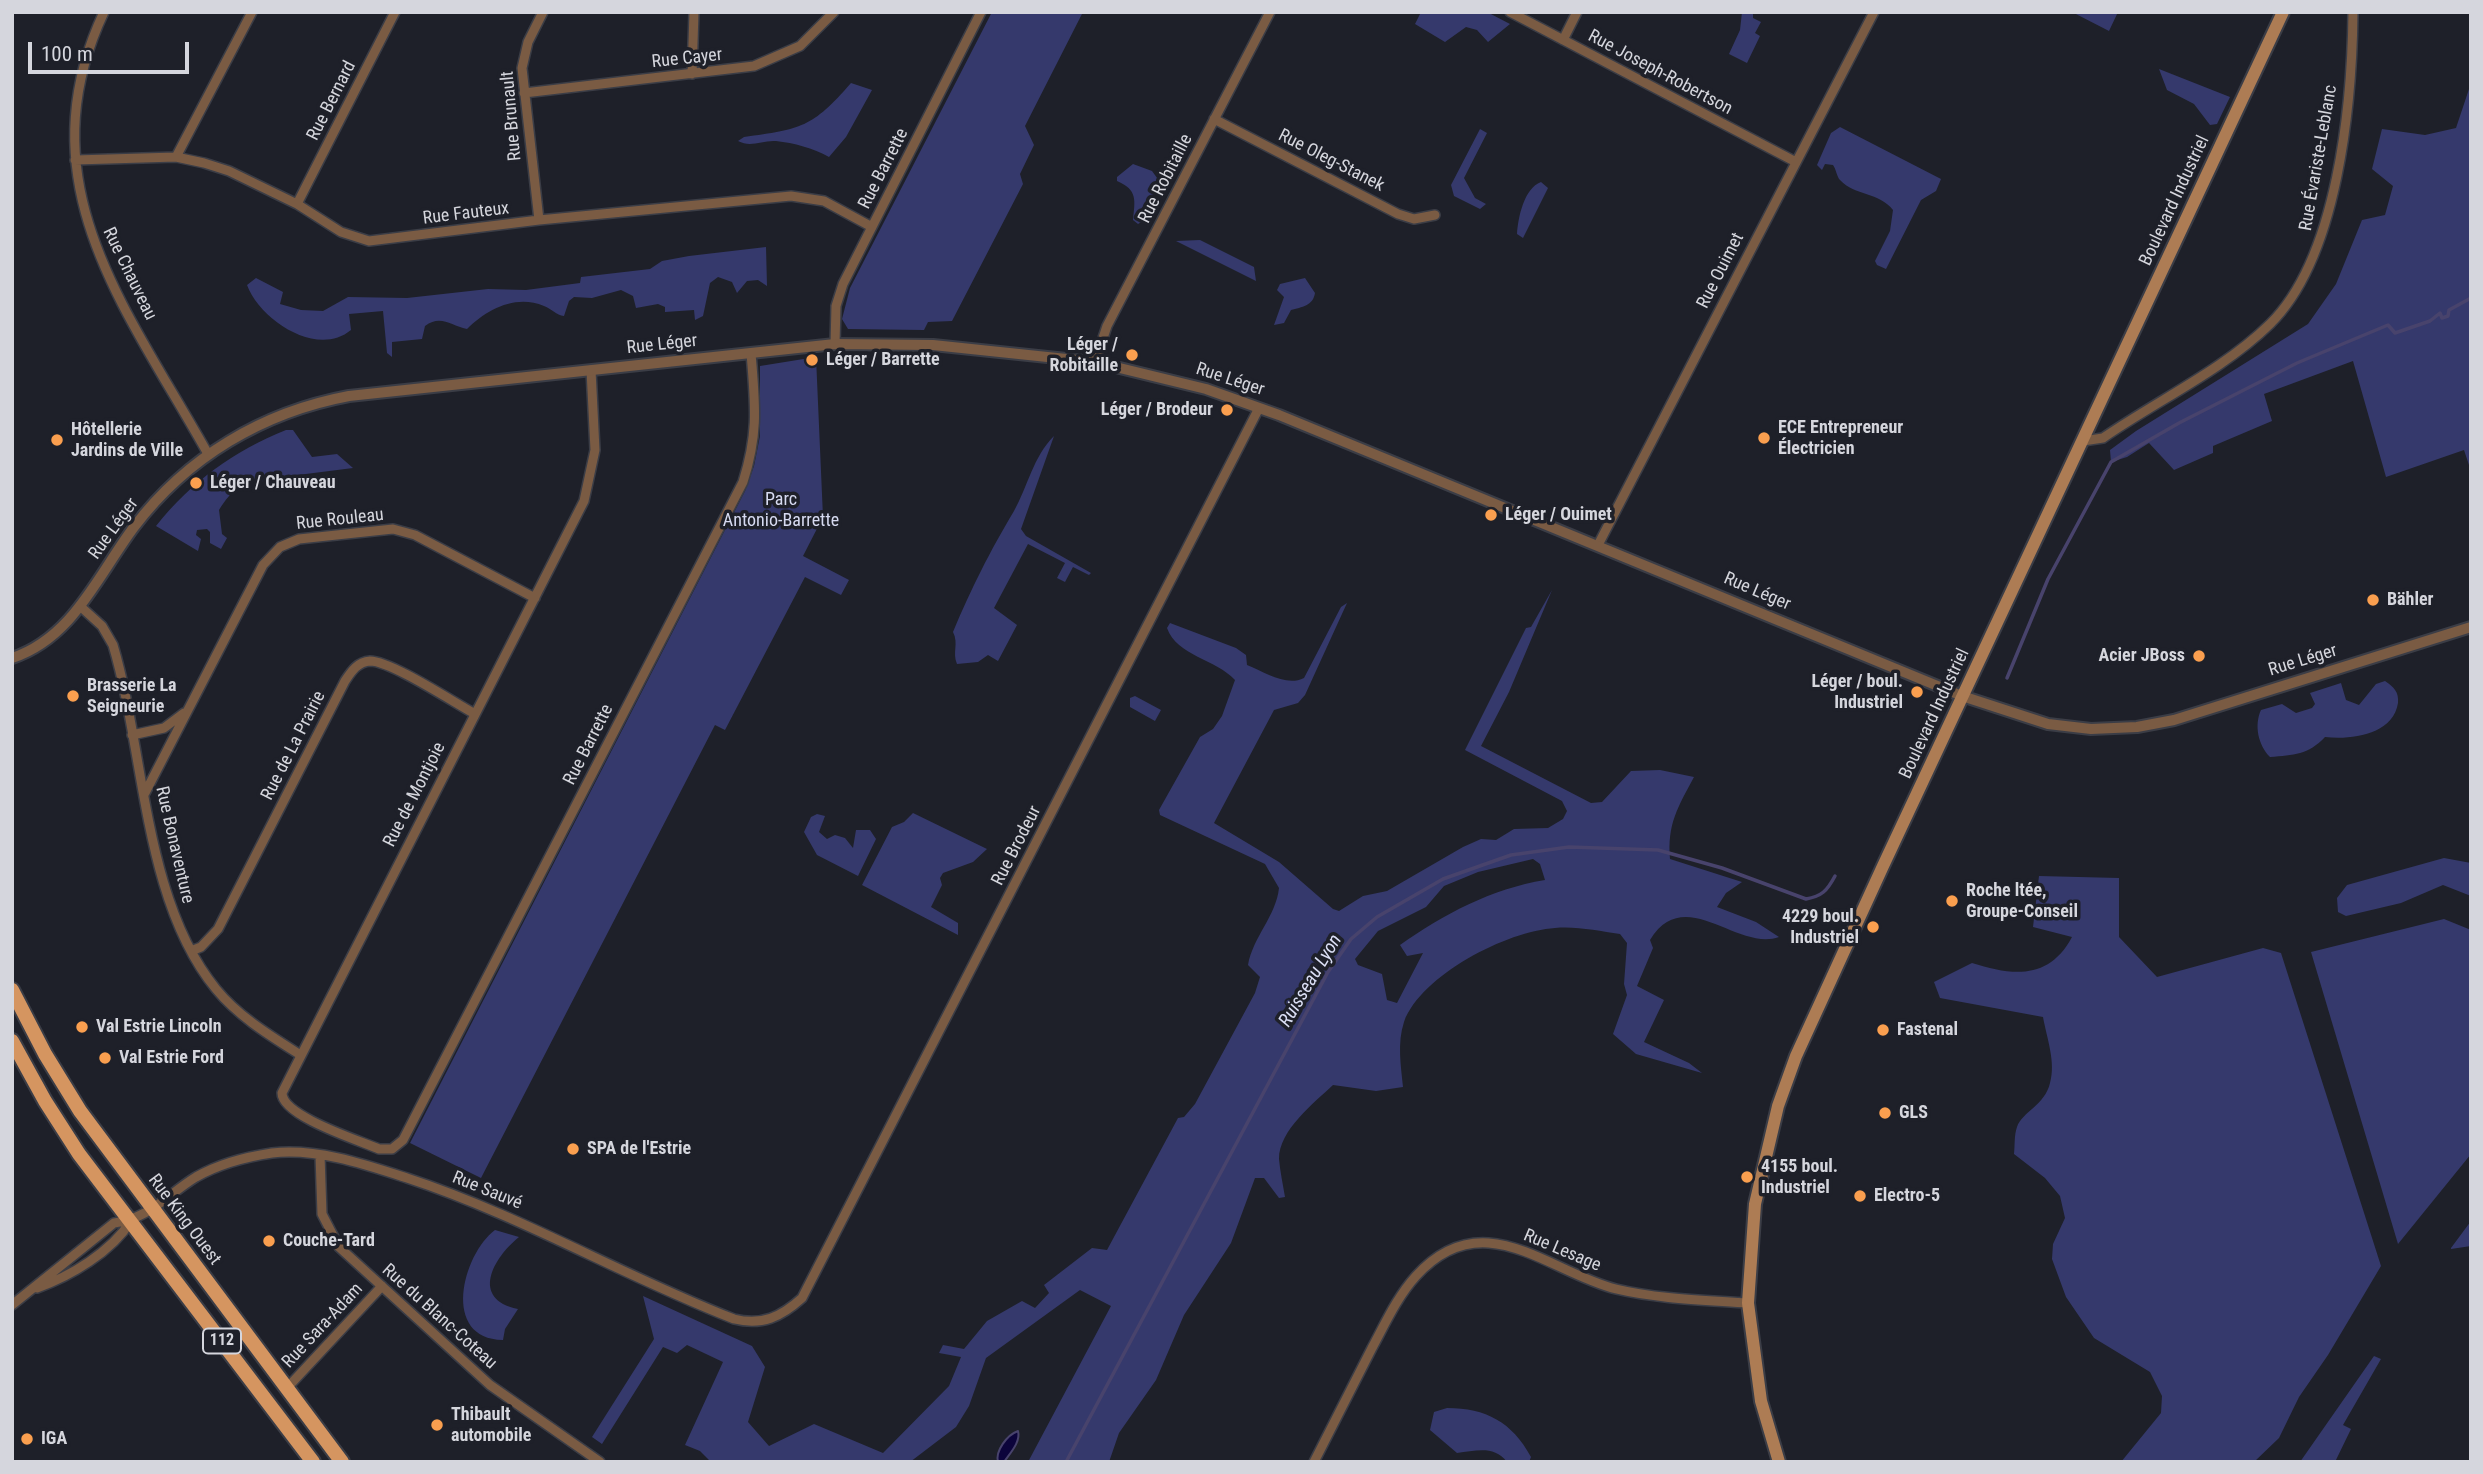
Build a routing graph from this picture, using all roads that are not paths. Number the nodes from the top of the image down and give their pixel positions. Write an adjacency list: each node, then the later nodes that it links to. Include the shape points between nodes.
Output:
1 (104, 12): 19 (street, Rue Chauveau, via 78,89)
2 (252, 12): 18 (street)
3 (395, 12): 21 (street, Rue Bernard)
4 (543, 12): 16 (street, Rue Brunault, via 524,56)
5 (694, 12): 15 (street)
6 (834, 12): 15 (street, Rue Cayer, via 788,53 754,66)
7 (981, 12): 24 (street, Rue Barrette)
8 (1270, 12): 17 (street, Rue Robitaille)
9 (1510, 12): 14 (street, Rue Joseph-Robertson)
10 (1577, 12): 14 (street)
11 (1874, 12): 20 (street, Rue Ouimet)
12 (2283, 12): 30 (main road, Boulevard Industriel)
13 (2354, 12): 30 (street, Rue Évariste-Leblanc, via 2347,100 2328,219 2291,300 2262,331 2224,360 2103,438)
14 (1563, 40): 20 (street, Rue Joseph-Robertson)
15 (692, 74): 16 (street, Rue Cayer)
16 (524, 93): 23 (street, Rue Brunault)
17 (1214, 119): 22 (street, Rue Oleg-Stanek, via 1398,214 1414,219); 27 (street, Rue Robitaille, via 1107,326)
18 (176, 157): 19 (street, Rue Fauteux); 21 (street, Rue Fauteux, via 229,171)
19 (75, 160): 31 (street, Rue Chauveau, via 82,204 100,258)
20 (1796, 162): 32 (street, Rue Ouimet)
21 (297, 204): 23 (street, Rue Fauteux, via 341,232 369,242)
22 (1435, 215)
23 (539, 220): 24 (street, Rue Fauteux, via 791,196 824,201)
24 (872, 227): 25 (street, Rue Barrette, via 838,297)
25 (835, 344): 26 (street, Rue Léger); 27 (street, Rue Léger, via 933,345)
26 (751, 353): 28 (street, Rue Léger); 46 (street, Rue Barrette, via 757,420 743,482)
27 (1095, 362): 29 (street, Rue Léger, via 1206,389)
28 (591, 370): 31 (street, Rue Léger, via 331,400 272,419); 33 (street, Rue de Montjoie, via 595,430 590,483)
29 (1259, 408): 32 (street, Rue Léger); 52 (street, Rue Brodeur)
30 (2083, 441): 37 (main road, Boulevard Industriel)
31 (208, 454): 34 (street, Rue Léger, via 148,511)
32 (1598, 545): 37 (street, Rue Léger)
33 (535, 598): 38 (street, Rue Rouleau, via 404,531 379,529 288,542 263,565); 39 (street, Rue de Montjoie)
34 (80, 606): 36 (street, Rue Léger, via 45,642); 40 (street, Rue Bonaventure, via 110,638)
35 (2471, 626): 37 (street, Rue Léger, via 2174,720 2137,727 2091,729 2048,724)
36 (12, 658)
37 (1962, 696): 53 (main road, Boulevard Industriel, via 1778,1106 1755,1204)
38 (188, 709): 40 (street, Rue Rouleau, via 164,728); 41 (street, Rue Rouleau)
39 (475, 714): 42 (street, Rue de La Prairie, via 390,667 369,661 359,664 345,681 218,929); 45 (street, Rue de Montjoie)
40 (132, 735): 41 (street, Rue Bonaventure)
41 (145, 793): 42 (street, Rue Bonaventure, via 172,909)
42 (191, 951): 45 (street, Rue Bonaventure, via 229,1004)
43 (12, 990): 48 (main road, Rue King Ouest / 112, via 63,1084)
44 (12, 1041): 49 (main road, 112, via 60,1125)
45 (299, 1054): 46 (street, Rue de Montjoie, via 282,1093 289,1109 379,1149 393,1149)
46 (403, 1140)
47 (320, 1155): 48 (street, Rue Sauvé, via 286,1152 229,1163 197,1177); 50 (street, Rue du Blanc-Coteau, via 326,1224 339,1247); 52 (street, Rue Sauvé, via 474,1200 734,1319 764,1322)
48 (152, 1210): 49 (street, Rue Sauvé); 55 (main road, Rue King Ouest / 112)
49 (131, 1221): 51 (street, via 120,1238 61,1280); 51 (street, Rue Sauvé, via 114,1223); 56 (main road, 112)
50 (382, 1286): 55 (street, Rue Sara-Adam); 58 (street, Rue du Blanc-Coteau, via 490,1385)
51 (33, 1290): 54 (street)
52 (802, 1298)
53 (1748, 1303): 59 (street, Rue Lesage, via 1618,1289 1507,1245 1455,1250 1429,1264 1405,1290); 60 (main road, Boulevard Industriel, via 1761,1401)
54 (12, 1305)
55 (287, 1388): 57 (main road, Rue King Ouest / 112)
56 (313, 1462)
57 (342, 1462)
58 (600, 1462)
59 (1314, 1462)
60 (1779, 1462)

